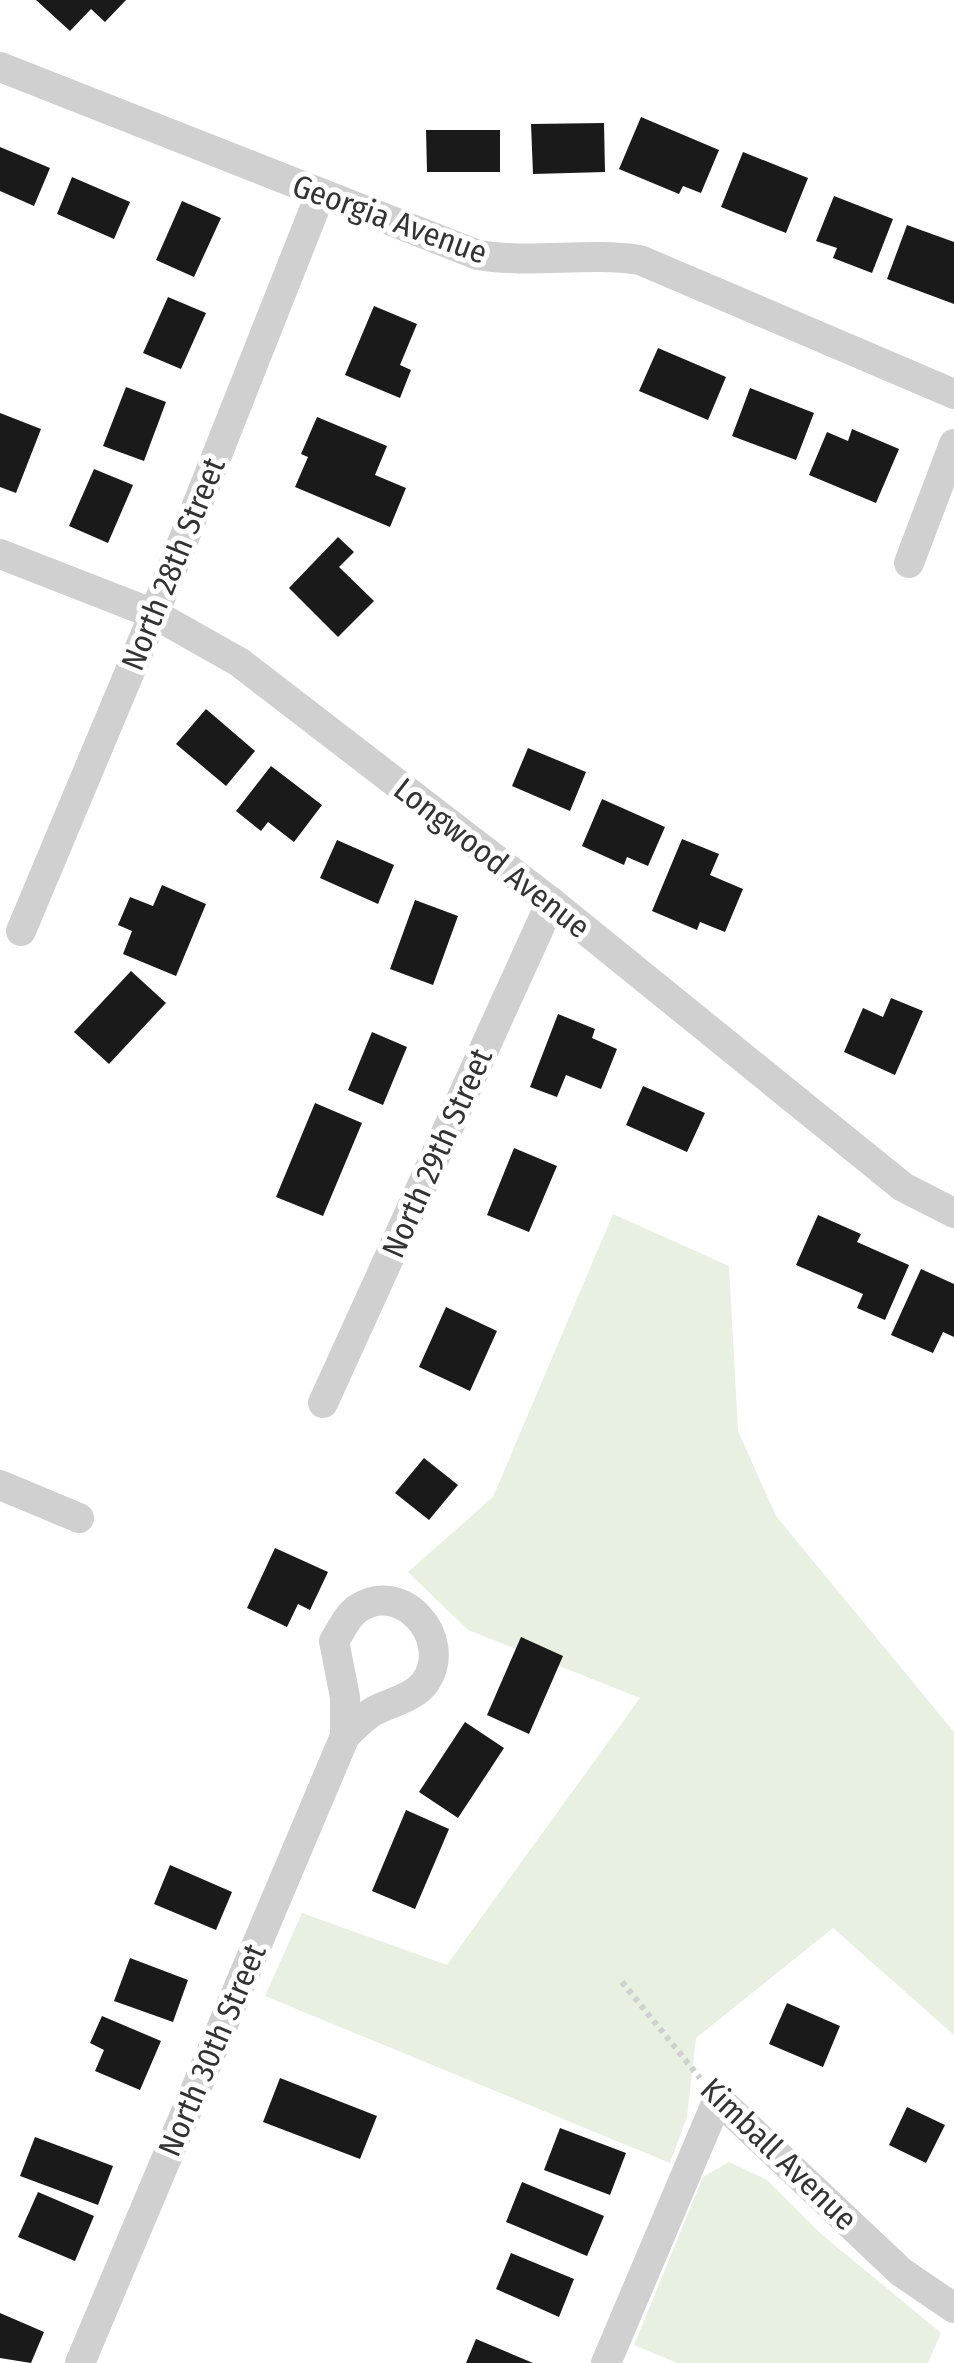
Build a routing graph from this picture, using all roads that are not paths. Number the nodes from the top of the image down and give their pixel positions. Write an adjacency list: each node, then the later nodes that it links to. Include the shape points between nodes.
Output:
1 (0, 66): 2 (street, Georgia Avenue)
2 (320, 195): 3 (street, Georgia Avenue, via 502,259 600,254 640,260); 7 (street, North 28th Street)
3 (954, 394)
4 (954, 444): 6 (street)
5 (0, 554): 7 (street, Longwood Avenue)
6 (909, 563)
7 (154, 614): 8 (street, Longwood Avenue, via 238,662); 9 (street, North 28th Street)
8 (551, 902): 10 (street, Longwood Avenue, via 904,1188); 11 (street, North 29th Street)
9 (22, 932)
10 (954, 1213)
11 (323, 1403)
12 (0, 1485): 13 (street)
13 (80, 1518)
14 (345, 1736): 16 (street, North 30th Street)
15 (954, 2308): 17 (street, Kimball Avenue, via 901,2272 718,2100)
16 (80, 2363)
17 (606, 2363)

